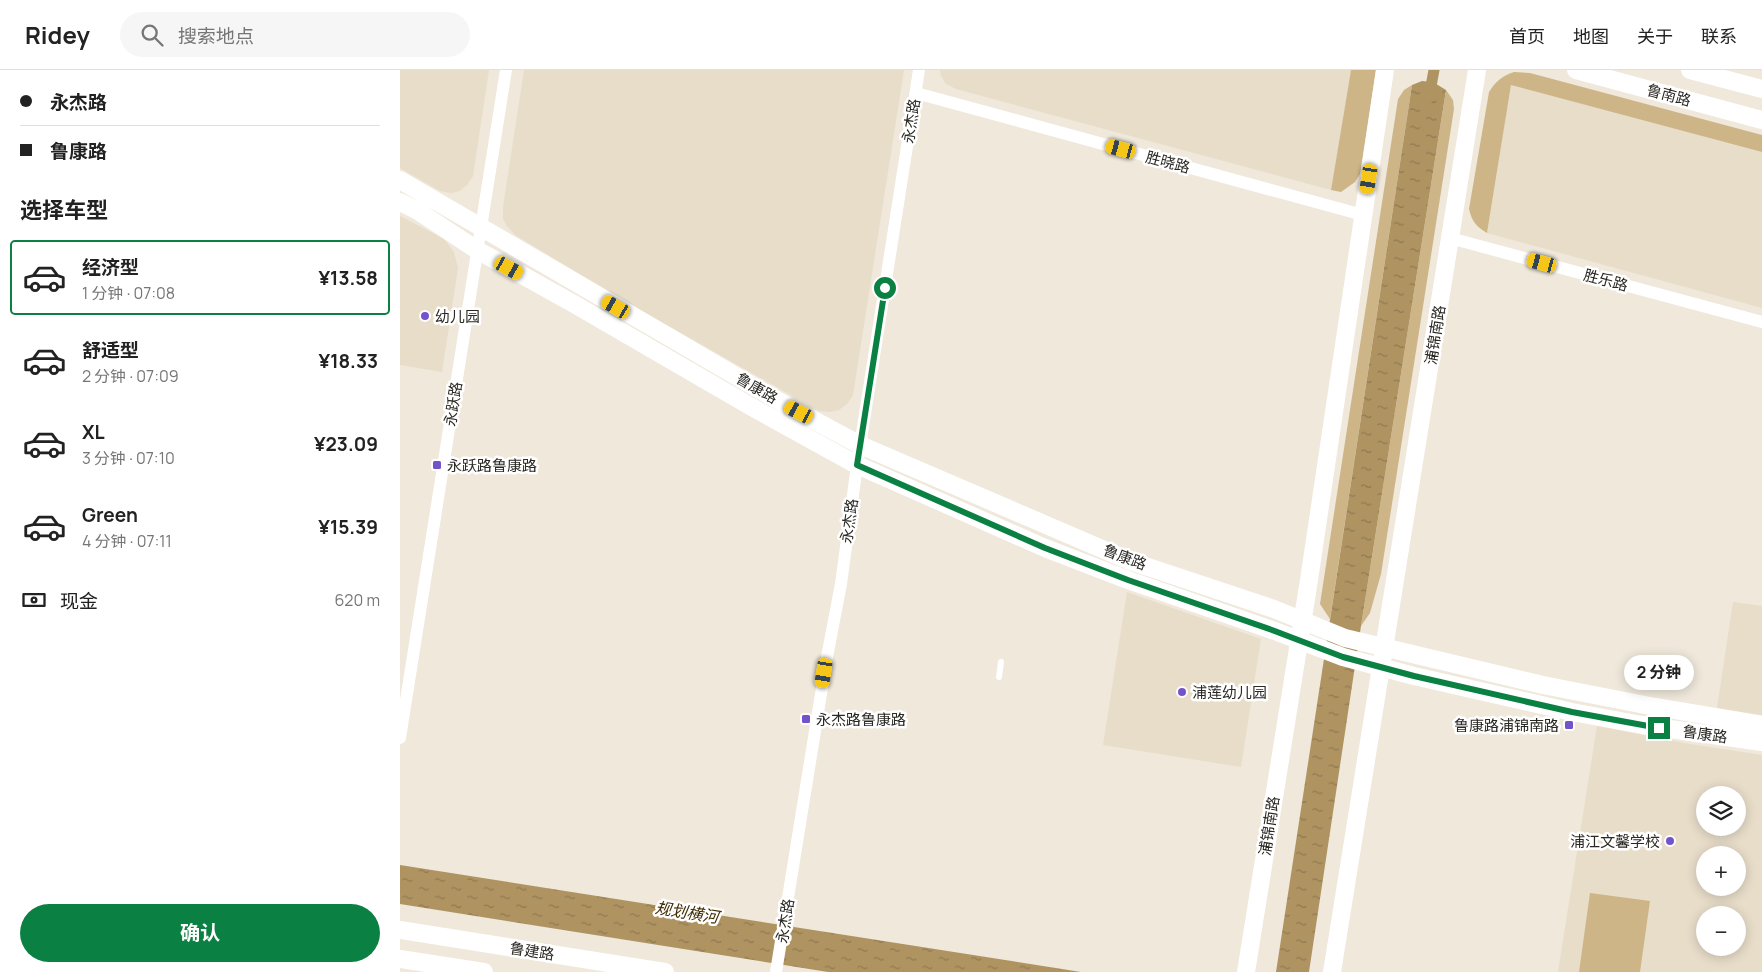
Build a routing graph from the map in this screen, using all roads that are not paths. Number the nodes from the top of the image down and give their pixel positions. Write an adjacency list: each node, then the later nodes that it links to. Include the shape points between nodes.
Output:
1 (506, 70): 13 (street, 永跃路)
2 (919, 70): 8 (street, 永杰路)
3 (1386, 70): 12 (street)
4 (1477, 70): 14 (street, 浦锦南路)
5 (1576, 70): 9 (street, 鲁南路)
6 (1690, 70): 7 (street, 鲁南路)
7 (1762, 89)
8 (916, 93): 12 (street, 胜晓路); 17 (street, 永杰路)
9 (1762, 120)
10 (400, 180): 13 (street, 鲁康路)
11 (400, 202): 15 (street, 鲁康路)
12 (1363, 215): 19 (street, 浦锦南路)
13 (481, 228): 15 (street, 永跃路); 17 (street, 鲁康路, via 784,404)
14 (1450, 238): 16 (street, 胜乐路); 21 (street, 浦锦南路)
15 (477, 250): 18 (street, 鲁康路); 26 (street, 永跃路)
16 (1762, 322)
17 (860, 444): 18 (street, 永杰路); 19 (street, 鲁康路, via 1130,561)
18 (857, 465): 20 (street, 鲁康路, via 1045,548); 30 (street, 永杰路, via 841,584)
19 (1302, 620): 20 (street, 浦锦南路); 21 (street, 鲁康路, via 1345,638)
20 (1299, 640): 23 (street, 鲁康路); 33 (street, 浦锦南路)
21 (1384, 647): 23 (street, 浦锦南路); 25 (street, 鲁康路, via 1555,687)
22 (1000, 662): 24 (lane)
23 (1381, 667): 27 (street, 鲁康路, via 1572,712); 34 (street, 浦锦南路)
24 (999, 677)
25 (1762, 725)
26 (400, 738)
27 (1762, 742)
28 (400, 930): 32 (street, 鲁建路)
29 (400, 958): 31 (street)
30 (777, 971)
31 (484, 972)
32 (665, 972)
33 (1246, 972)
34 (1332, 972)

